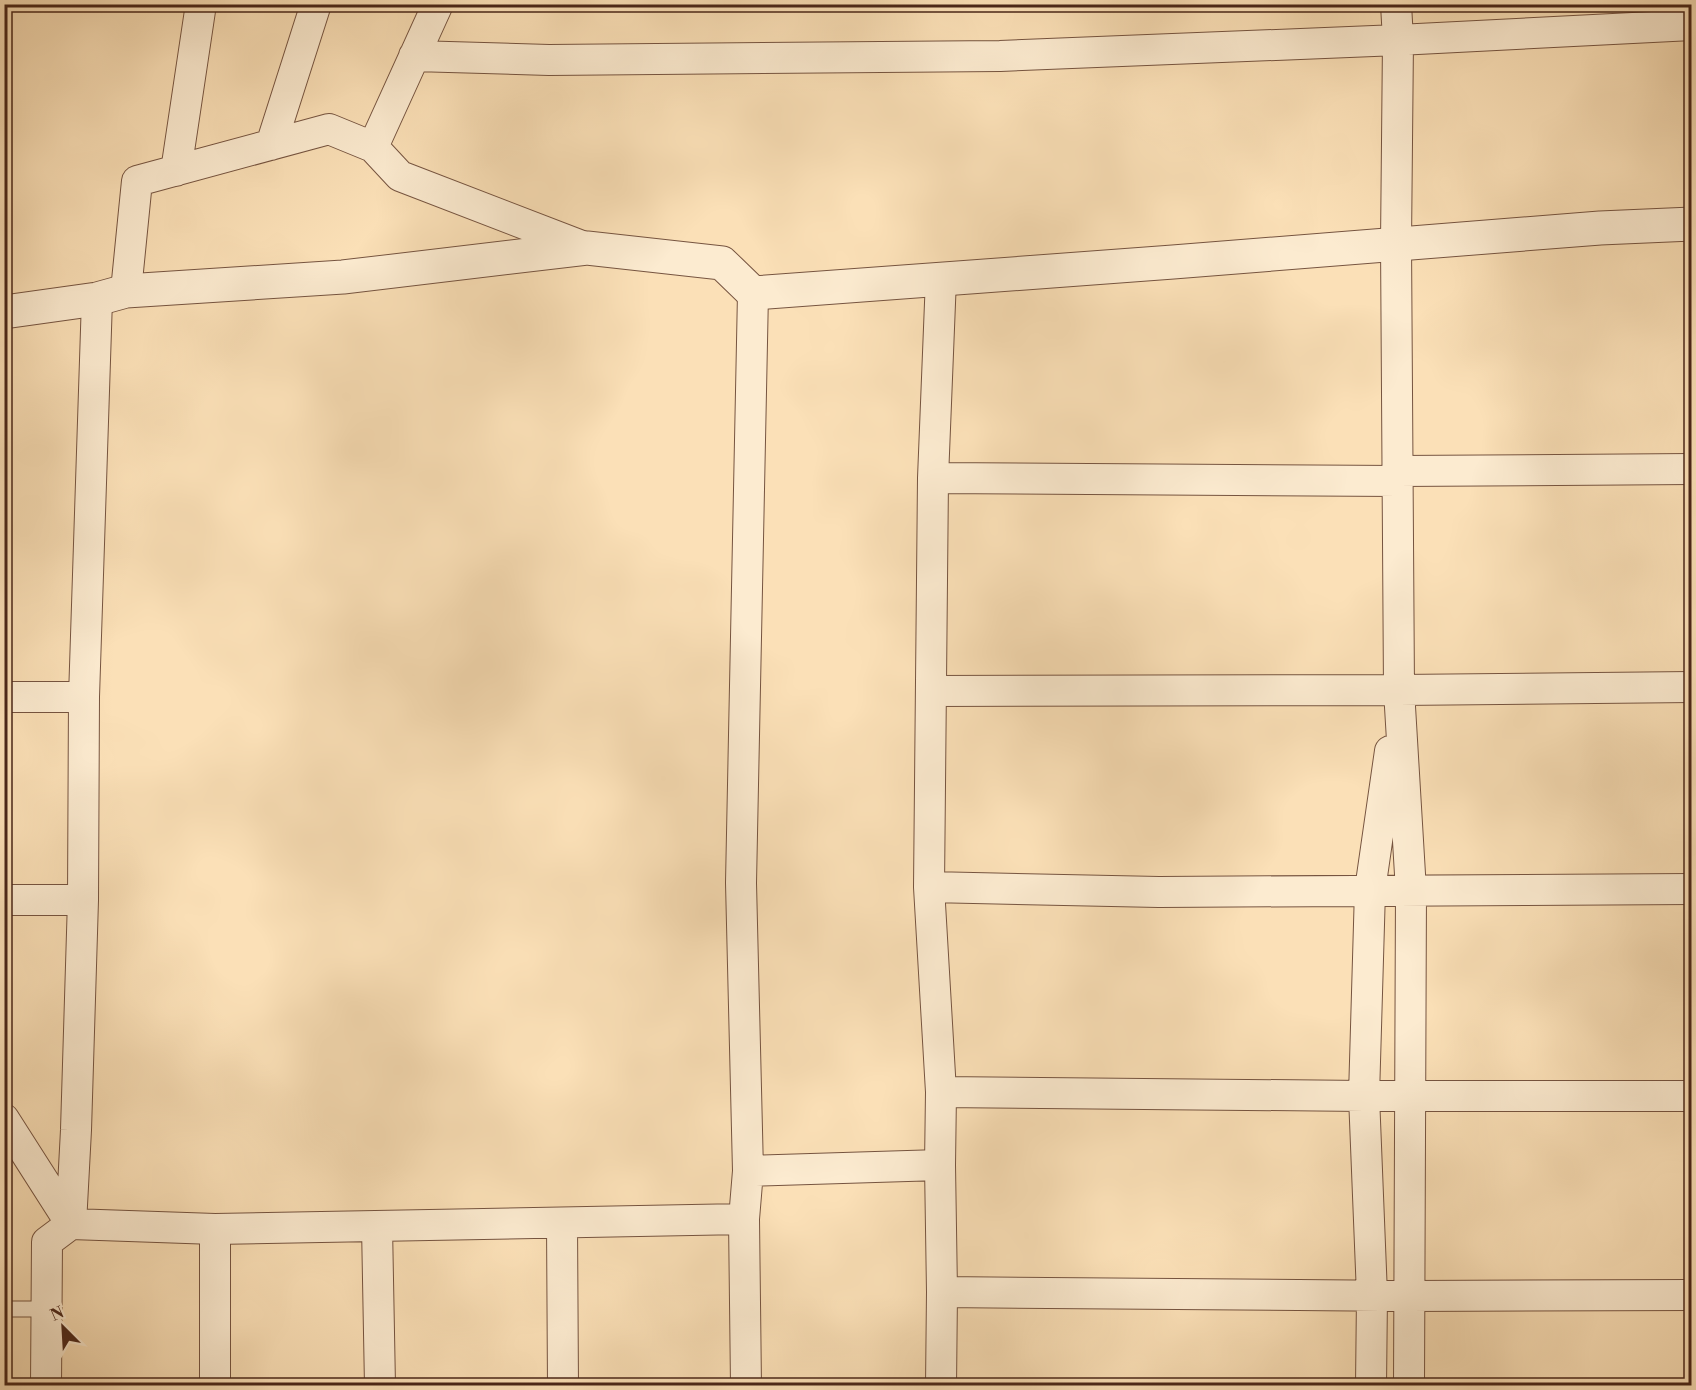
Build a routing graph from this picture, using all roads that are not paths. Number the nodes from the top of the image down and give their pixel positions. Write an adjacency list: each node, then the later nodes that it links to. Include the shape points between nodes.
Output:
1 (201, 4): 10 (street)
2 (316, 4): 8 (street)
3 (438, 4): 7 (street)
4 (1396, 4): 6 (street)
5 (1692, 25): 6 (street)
6 (1398, 40): 7 (street, via 1000,56 549,60); 12 (street)
7 (414, 56): 9 (street)
8 (271, 146): 9 (street, via 329,129); 10 (street)
9 (372, 147): 13 (street, via 400,176)
10 (176, 171): 16 (street, via 137,181)
11 (1692, 224): 12 (street)
12 (1396, 243): 14 (street); 19 (street)
13 (587, 248): 15 (street, via 722,264); 16 (street, via 343,277)
14 (941, 278): 15 (street); 20 (street)
15 (753, 293): 38 (street, via 741,883)
16 (111, 295): 17 (street); 24 (street)
17 (4, 312)
18 (1692, 469): 19 (street)
19 (1398, 476): 20 (street); 22 (street)
20 (933, 478): 23 (street)
21 (1692, 687): 22 (street)
22 (1399, 690): 23 (street); 28 (street); 29 (street)
23 (932, 691): 26 (street)
24 (84, 697): 25 (street); 31 (street)
25 (4, 698)
26 (929, 887): 28 (street, via 1159,892); 32 (street)
27 (1692, 889): 29 (street)
28 (1370, 890): 29 (street); 33 (street)
29 (1411, 891): 34 (street)
30 (4, 900): 31 (street)
31 (83, 900): 41 (street)
32 (940, 1092): 33 (street); 37 (street)
33 (1364, 1096): 34 (street); 45 (street)
34 (1411, 1096): 35 (street); 47 (street)
35 (1692, 1096)
36 (4, 1119): 41 (street)
37 (940, 1165): 38 (street); 44 (street)
38 (748, 1171): 39 (street)
39 (744, 1219): 40 (street); 54 (street)
40 (562, 1223): 42 (street); 53 (street)
41 (71, 1224): 43 (street); 49 (street, via 47,1242)
42 (377, 1226): 43 (street); 52 (street)
43 (215, 1229): 51 (street)
44 (942, 1292): 45 (street); 55 (street)
45 (1372, 1295): 47 (street); 56 (street)
46 (1692, 1295): 47 (street)
47 (1408, 1296): 57 (street)
48 (4, 1309): 49 (lane)
49 (46, 1309): 50 (street)
50 (46, 1386)
51 (215, 1386)
52 (380, 1386)
53 (563, 1386)
54 (746, 1386)
55 (941, 1386)
56 (1371, 1386)
57 (1409, 1386)

